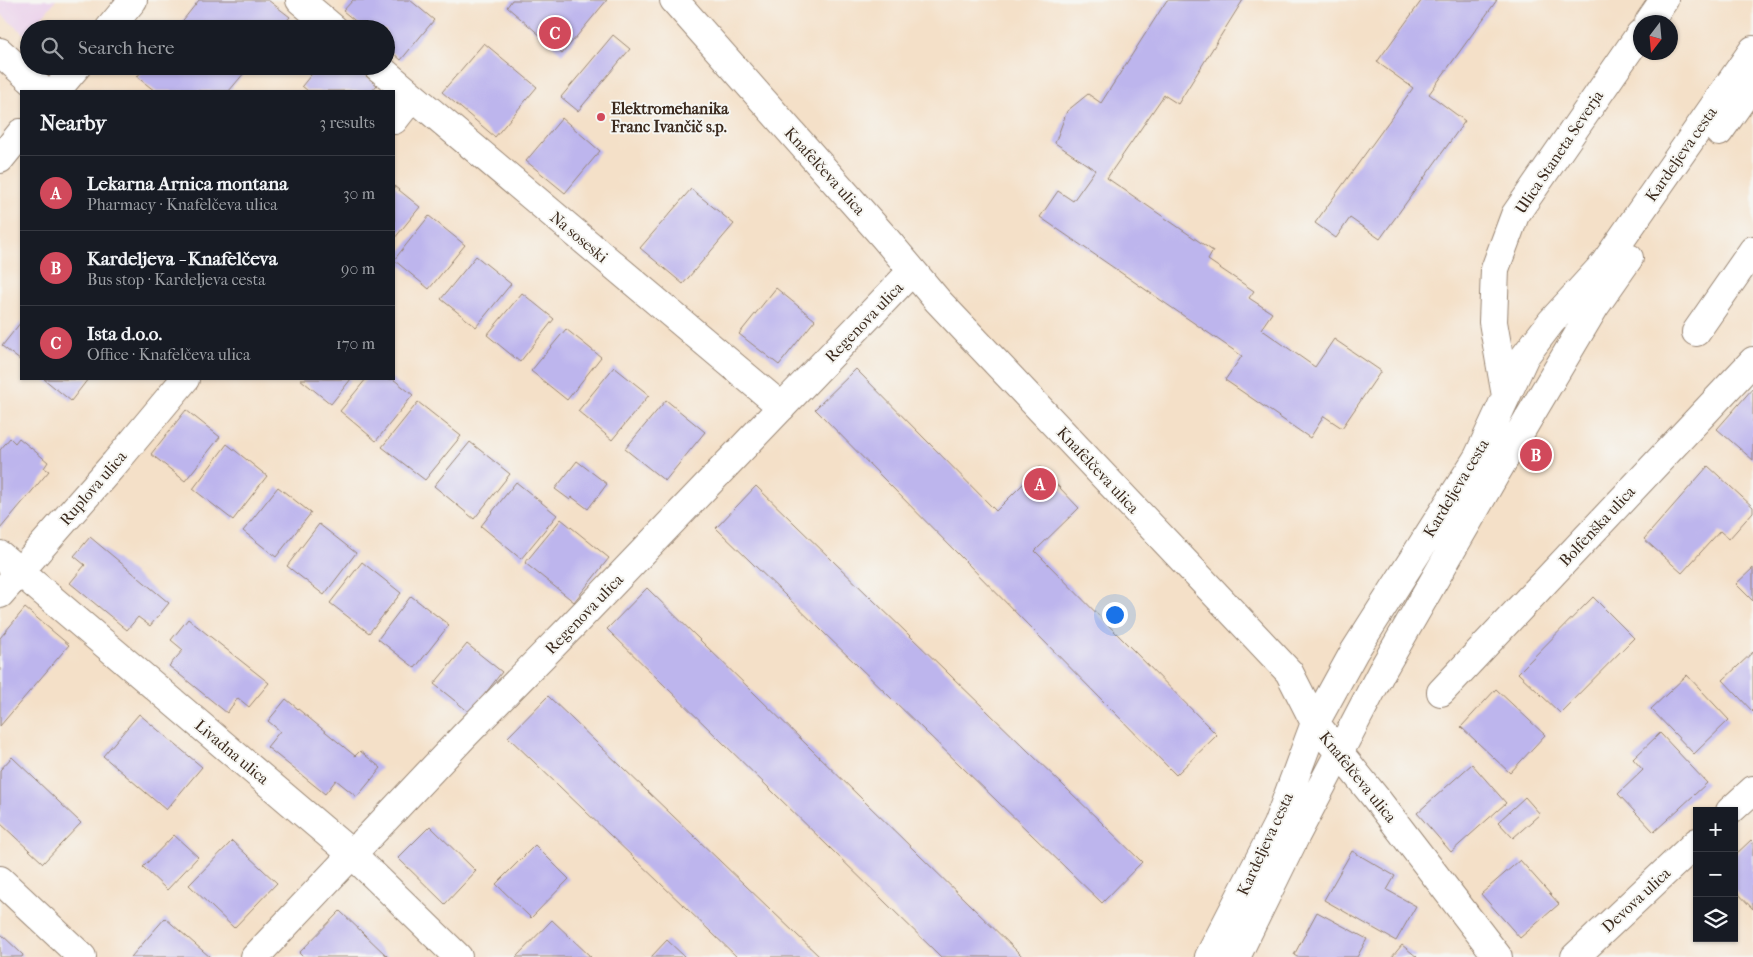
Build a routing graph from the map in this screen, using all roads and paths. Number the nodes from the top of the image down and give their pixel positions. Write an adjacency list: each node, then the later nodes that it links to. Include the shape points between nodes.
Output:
1 (133, 0): 6 (street)
2 (300, 0): 7 (street)
3 (674, 0): 23 (street, Knafelčeva ulica)
4 (1664, 0): 5 (street)
5 (1653, 15)
6 (116, 20)
7 (323, 20)
8 (1633, 44): 27 (street, Ulica Staneta Severja, via 1515,215 1495,269 1492,322)
9 (1753, 50): 27 (street, Kardeljeva cesta, via 1604,264 1551,322 1526,356)
10 (0, 52): 11 (street)
11 (20, 70)
12 (25, 75): 16 (street)
13 (69, 75): 17 (street)
14 (388, 75): 18 (street, Na soseski)
15 (1753, 84): 33 (street, Kardeljeva cesta, via 1594,308 1388,661)
16 (42, 90)
17 (57, 90)
18 (412, 96): 19 (street); 28 (street, Na soseski)
19 (395, 119)
20 (20, 134): 21 (street)
21 (0, 159)
22 (1753, 250): 24 (street)
23 (912, 271): 28 (street, Regenova ulica); 32 (street, Knafelčeva ulica, via 1290,672)
24 (1696, 332)
25 (1753, 361): 31 (street, Bolfenška ulica)
26 (183, 380): 29 (street, Ruplova ulica, via 115,463)
27 (1506, 396): 32 (street, Kardeljeva cesta, via 1478,457 1354,652)
28 (782, 407): 37 (street, Regenova ulica)
29 (10, 564): 30 (street, Ruplova ulica); 37 (street, Livadna ulica)
30 (0, 594)
31 (1441, 692)
32 (1315, 723): 33 (street, Knafelčeva ulica); 42 (street, Kardeljeva cesta, via 1277,825)
33 (1339, 753): 43 (street, Kardeljeva cesta); 44 (street, Knafelčeva ulica)
34 (1753, 790): 35 (street)
35 (1734, 807)
36 (1693, 846): 45 (street, Devova ulica)
37 (352, 855): 40 (street, Regenova ulica); 41 (street, Livadna ulica)
38 (0, 880): 39 (street)
39 (82, 957)
40 (255, 957)
41 (458, 957)
42 (1209, 957)
43 (1236, 957)
44 (1498, 957)
45 (1575, 957)

